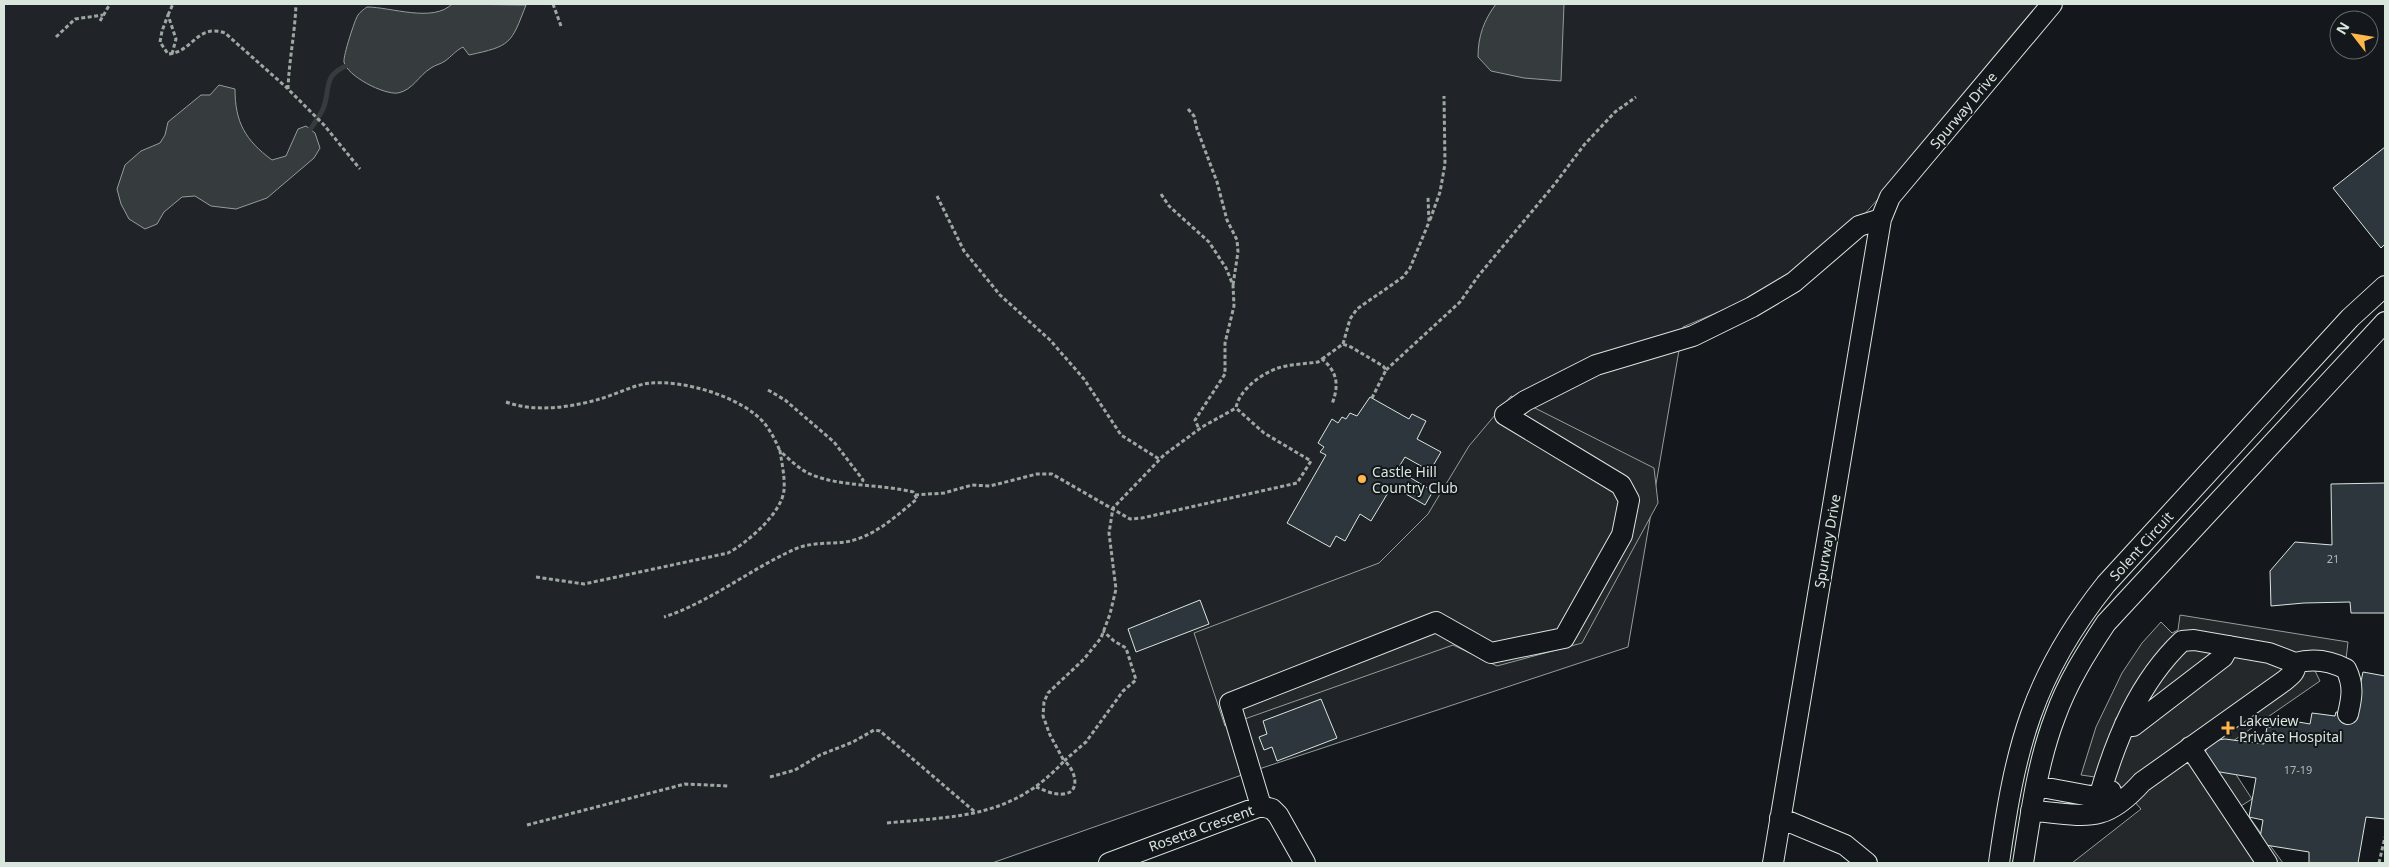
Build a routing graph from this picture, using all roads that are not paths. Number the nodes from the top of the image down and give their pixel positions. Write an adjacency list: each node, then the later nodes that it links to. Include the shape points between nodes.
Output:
1 (2052, 4): 2 (street, Spurway Drive, via 1890,197)
2 (1881, 219): 13 (street, via 1859,226 1794,282 1752,307 1693,336 1596,365 1525,401 1505,415 1621,485 1629,500 1622,535 1564,638 1491,653 1436,622 1230,703); 15 (street, Spurway Drive)
3 (2385, 286): 21 (street, Solent Circuit, via 2350,318 2106,584 2074,626 2049,668 2024,730 2010,790)
4 (2385, 322): 11 (street, Solent Circuit, via 2106,623 2083,658 2054,718)
5 (2229, 646): 6 (street); 8 (street, via 2223,658 2132,726); 8 (street, via 2182,641 2152,677)
6 (2295, 663): 7 (street, via 2327,660 2346,669 2352,693); 9 (street, via 2294,673)
7 (2348, 714)
8 (2125, 724): 12 (street)
9 (2190, 747): 10 (street); 23 (street)
10 (2142, 782): 12 (street); 14 (street, via 2124,801 2103,814)
11 (2036, 786): 12 (street, via 2078,795); 14 (street, Solent Circuit)
12 (2100, 794)
13 (1264, 806): 16 (street, Rosetta Crescent); 18 (street, via 1278,815)
14 (2031, 811): 22 (street, Solent Circuit)
15 (1780, 818): 19 (street, Spurway Drive); 20 (street, via 1845,845)
16 (1151, 855): 17 (street, Rosetta Crescent)
17 (1109, 863)
18 (1305, 863)
19 (1773, 863)
20 (1867, 863)
21 (1999, 863)
22 (2024, 863)
23 (2267, 863)

